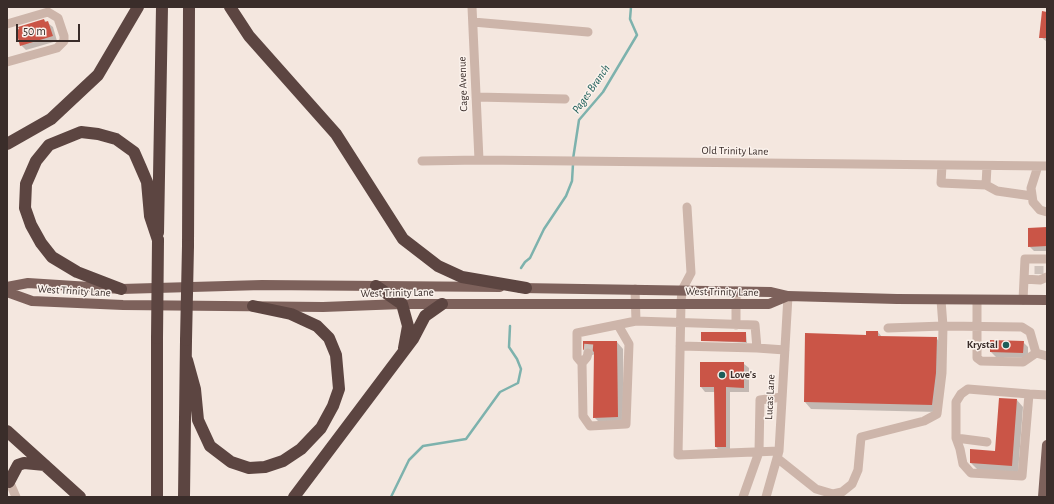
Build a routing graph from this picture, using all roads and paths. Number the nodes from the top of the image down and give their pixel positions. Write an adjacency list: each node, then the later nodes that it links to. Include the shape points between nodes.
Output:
1 (138, 7): 12 (highway, via 98,75 51,119)
2 (162, 7): 22 (highway)
3 (189, 7): 58 (highway, bridge)
4 (230, 7): 27 (highway, via 249,36 336,134 403,239 438,266 462,277)
5 (472, 7): 6 (street, Cage Avenue)
6 (473, 22): 8 (street); 10 (street, Cage Avenue)
7 (7, 24): 9 (street, via 48,12 58,18 64,41 57,48)
8 (588, 32)
9 (7, 62)
10 (476, 97): 11 (street); 13 (street, Cage Avenue)
11 (564, 99)
12 (7, 144)
13 (479, 160): 14 (street, Old Trinity Lane); 15 (street, Old Trinity Lane)
14 (422, 161)
15 (942, 165): 16 (street, Old Trinity Lane); 18 (street, via 941,183)
16 (987, 166): 17 (street, Old Trinity Lane); 18 (street)
17 (1043, 166): 19 (street, via 1031,188)
18 (986, 185): 19 (street, via 997,191)
19 (1032, 196): 21 (street, via 1033,202 1040,210)
20 (687, 207): 30 (street, via 691,273)
21 (1047, 212)
22 (158, 240): 28 (highway, via 150,216 147,182 134,152 116,139 81,132 49,145 36,161 26,184 25,208 41,243 52,257 77,272); 74 (highway, bridge)
23 (1042, 269): 24 (street); 24 (street, via 1025,259)
24 (1024, 279): 36 (street)
25 (376, 286): 27 (main road, West Trinity Lane); 28 (main road, West Trinity Lane, via 262,285); 39 (highway)
26 (7, 287): 28 (main road, West Trinity Lane, via 28,283)
27 (526, 288): 29 (main road, West Trinity Lane)
28 (121, 289)
29 (635, 289): 30 (main road, West Trinity Lane); 41 (street)
30 (682, 290): 31 (main road, West Trinity Lane); 38 (street)
31 (736, 291): 33 (main road, West Trinity Lane, via 771,292); 42 (street)
32 (7, 292): 43 (main road, West Trinity Lane, via 32,301)
33 (788, 296): 34 (main road, West Trinity Lane); 42 (main road, West Trinity Lane, via 769,304); 53 (street, Lucas Lane)
34 (941, 300): 35 (main road, West Trinity Lane); 48 (street)
35 (977, 300): 36 (main road, West Trinity Lane); 50 (street)
36 (1023, 300): 37 (main road, West Trinity Lane)
37 (1047, 300)
38 (681, 303): 41 (main road, West Trinity Lane); 42 (main road, West Trinity Lane); 45 (street)
39 (402, 304): 40 (main road, West Trinity Lane); 43 (main road, West Trinity Lane); 54 (highway, via 408,326)
40 (442, 304): 41 (main road, West Trinity Lane); 54 (highway, via 425,316)
41 (636, 304): 44 (street)
42 (736, 304): 47 (street)
43 (253, 306): 58 (highway, via 291,314 317,326 328,338 336,355 338,389 333,406 321,428 301,449 265,468 248,468 231,462 210,446 198,420 195,388)
44 (636, 321): 45 (street); 46 (street)
45 (680, 322): 47 (street); 51 (street)
46 (618, 325): 59 (street, via 589,336 577,333 577,357); 59 (street, via 629,344 626,424 590,426 583,416)
47 (736, 325): 52 (street, via 756,325)
48 (943, 326): 49 (street); 50 (street); 68 (street, via 942,373 937,414 924,421 861,437 858,470 852,484 842,492 825,492 807,482)
49 (888, 328)
50 (978, 328): 56 (street, via 1022,327 1030,332); 56 (street, via 976,358 981,361 1023,362)
51 (680, 346): 52 (street); 67 (street, via 678,455)
52 (757, 348): 53 (street)
53 (785, 350): 62 (street, Lucas Lane)
54 (402, 353): 76 (highway)
55 (588, 353): 59 (street)
56 (1036, 353): 57 (street)
57 (1047, 356)
58 (187, 360): 75 (highway)
59 (582, 363)
60 (1029, 394): 61 (street); 64 (street, via 968,389 956,402); 64 (street, via 1022,476 971,473 963,464)
61 (1047, 395)
62 (782, 397): 67 (street, via 760,400); 68 (street, Lucas Lane)
63 (7, 430): 70 (highway)
64 (956, 438): 65 (street)
65 (987, 442)
66 (1047, 445): 69 (main road)
67 (759, 452): 68 (street); 77 (street)
68 (778, 455): 78 (street, Lucas Lane)
69 (1046, 457): 79 (main road)
70 (45, 465): 71 (highway, via 18,465); 73 (highway)
71 (8, 478): 72 (street)
72 (16, 497)
73 (80, 497)
74 (157, 497)
75 (184, 497)
76 (294, 497)
77 (743, 497)
78 (766, 497)
79 (1043, 497)

